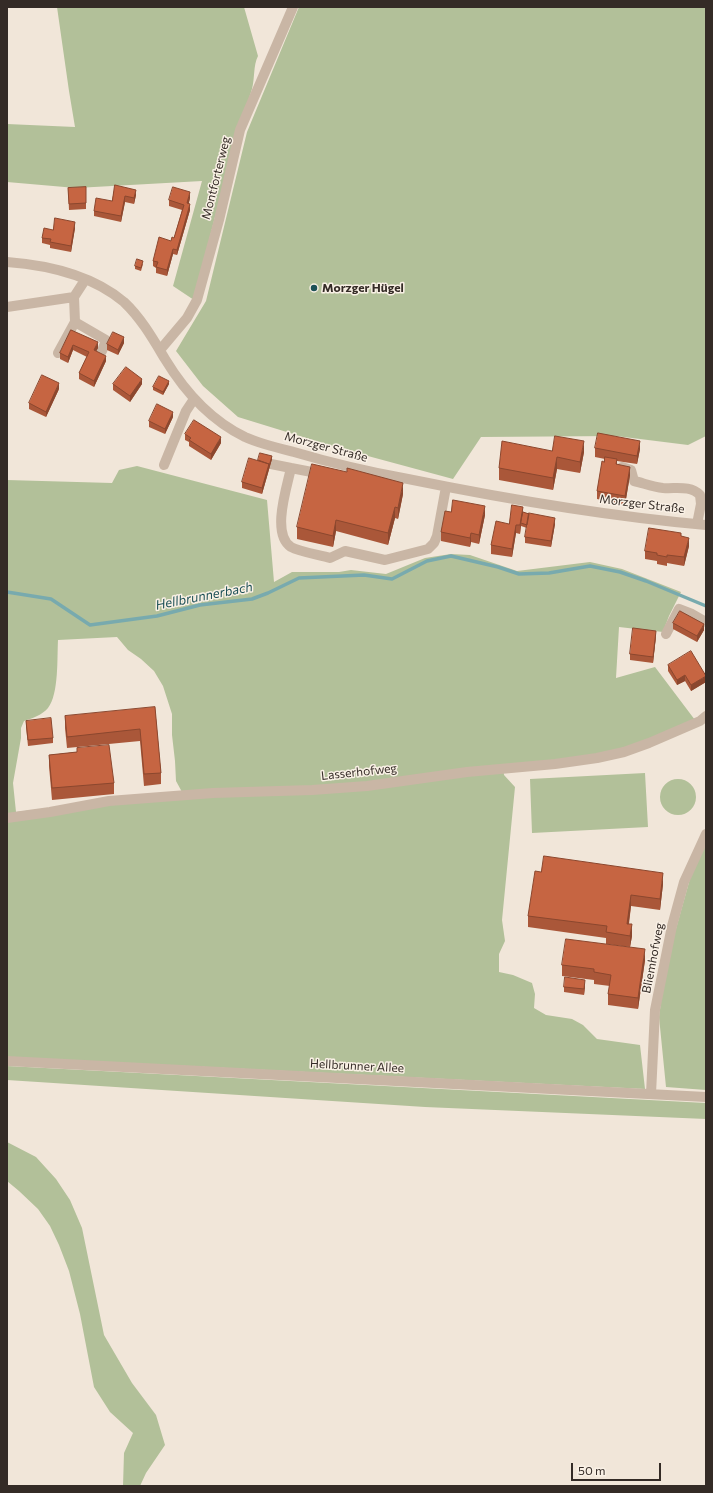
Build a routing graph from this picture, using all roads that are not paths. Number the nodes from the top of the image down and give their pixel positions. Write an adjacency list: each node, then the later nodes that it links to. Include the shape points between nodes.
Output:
1 (293, 7): 7 (street, Montforterweg, via 240,130 197,300 187,318)
2 (7, 262): 3 (street, Morzger Straße, via 33,264)
3 (85, 280): 4 (street); 7 (street, Morzger Straße, via 124,302 145,326)
4 (74, 297): 5 (street); 6 (street)
5 (7, 307)
6 (75, 322): 8 (street, via 106,340); 9 (street)
7 (160, 350): 10 (street, Morzger Straße)
8 (102, 351)
9 (58, 353)
10 (194, 399): 12 (street, via 186,411); 16 (street, Morzger Straße, via 231,429 266,444 352,471)
11 (271, 464): 14 (street)
12 (164, 465)
13 (622, 467): 17 (street, via 631,470 634,481 664,488 695,490 700,495)
14 (291, 468): 15 (street); 16 (street, via 281,515 282,536 292,547 330,558 345,551 385,560 428,548 437,536)
15 (329, 476)
16 (446, 487): 17 (street, Morzger Straße, via 632,517)
17 (702, 524)
18 (706, 622): 19 (street, via 679,609)
19 (666, 634)
20 (706, 716): 21 (street, Lasserhofweg, via 649,743 597,758 367,786 109,801)
21 (7, 818)
22 (706, 834): 24 (street, Bliemhofweg, via 684,882 672,926 655,1010)
23 (7, 1061): 24 (street, Hellbrunner Allee)
24 (651, 1094): 25 (street, Hellbrunner Allee)
25 (706, 1097)

